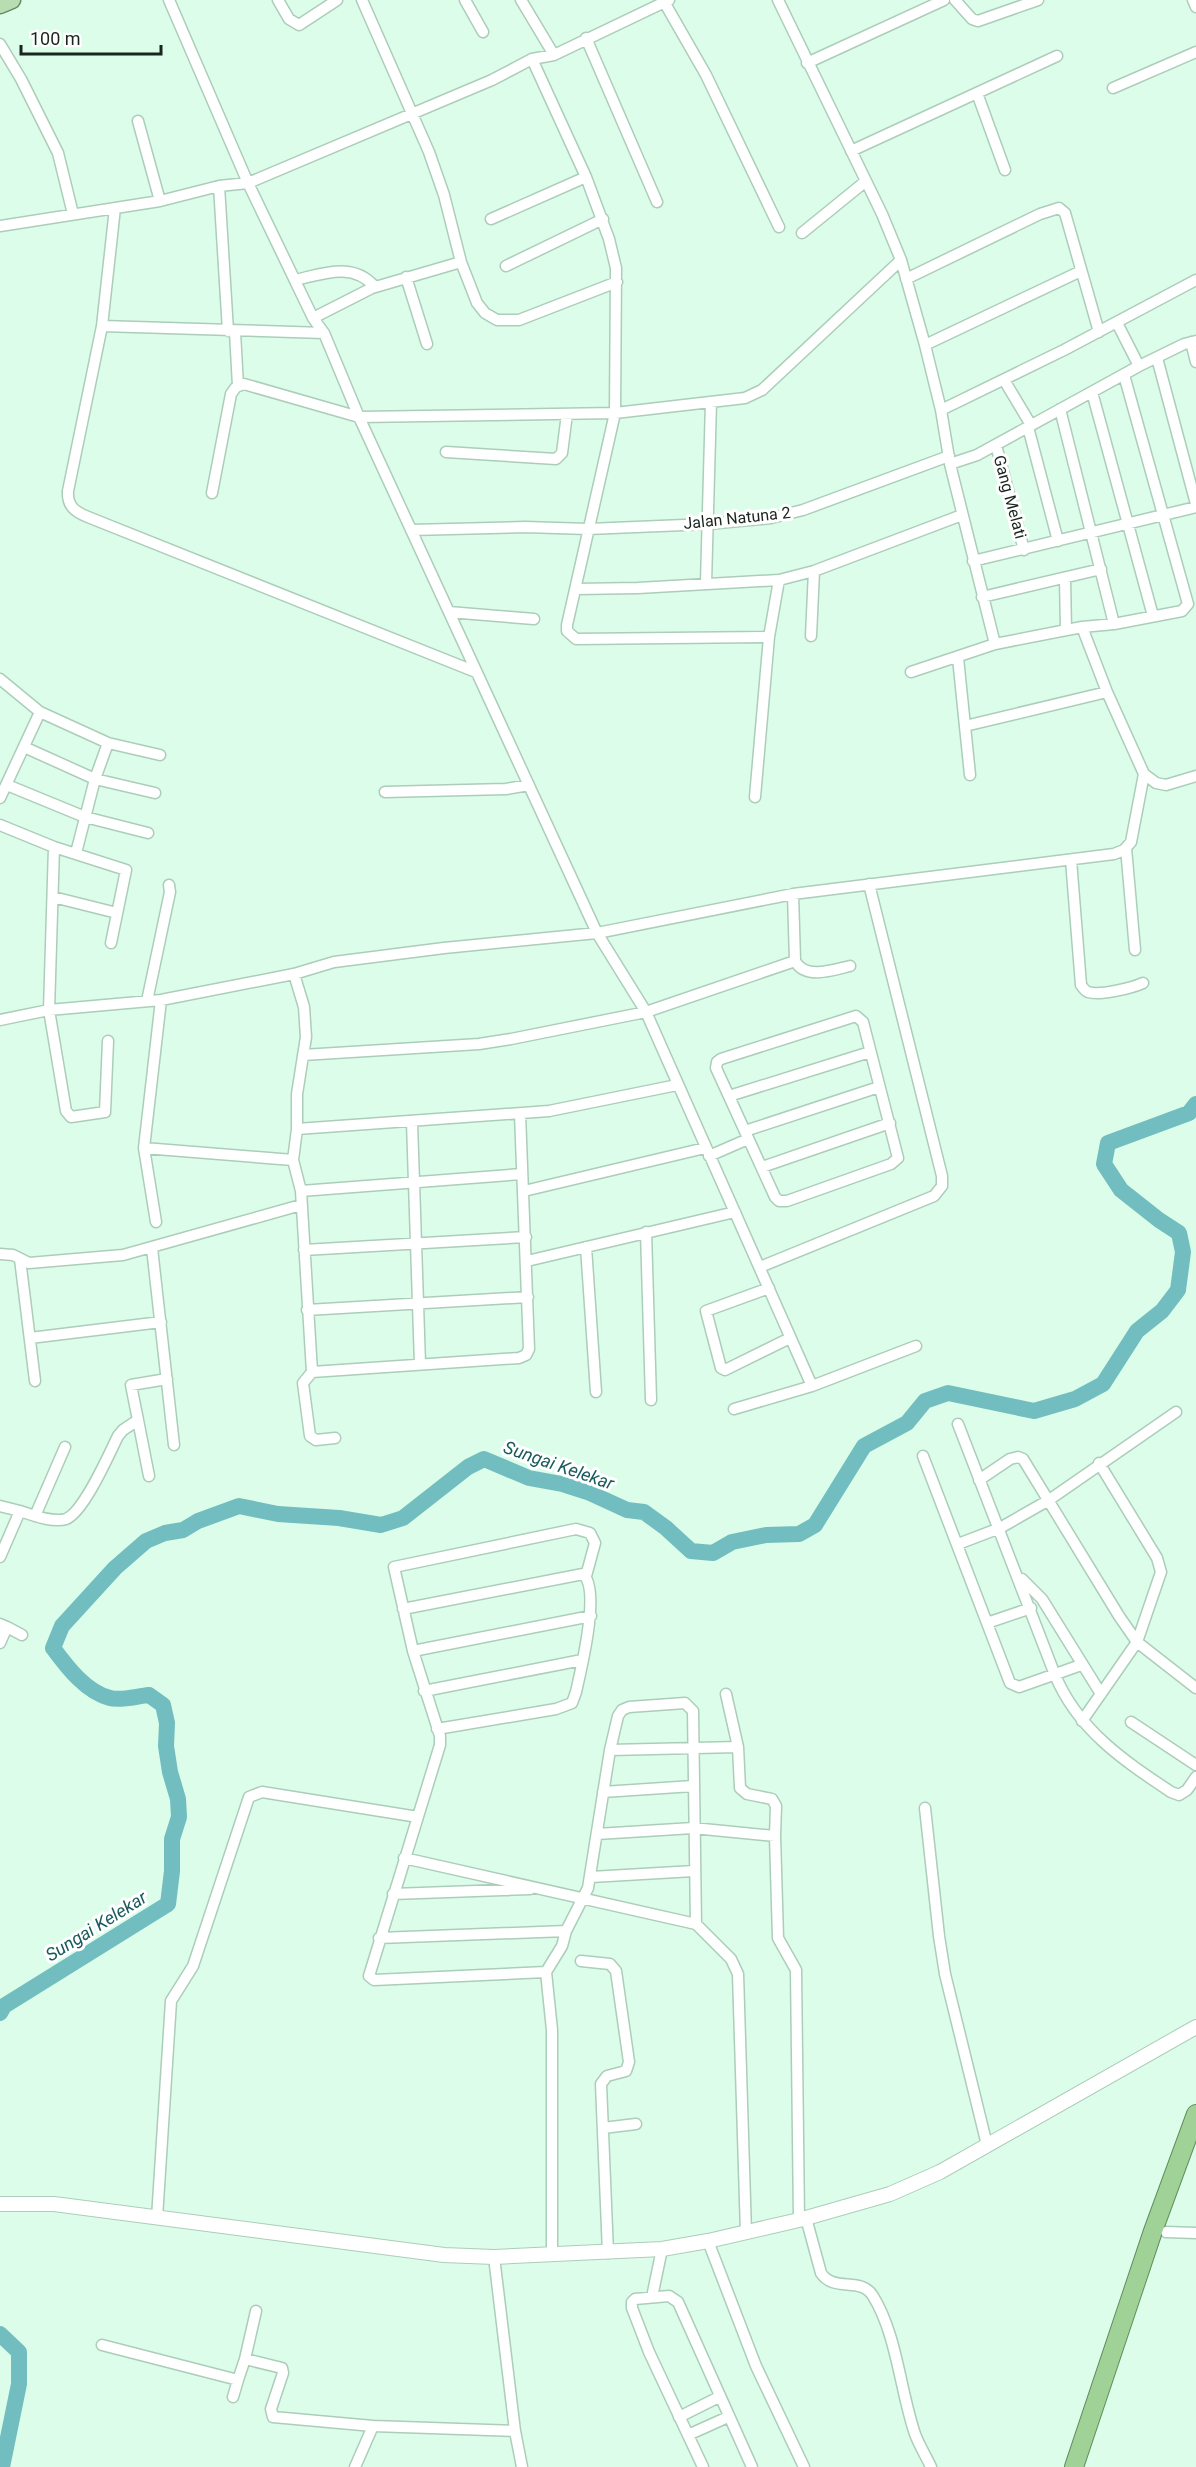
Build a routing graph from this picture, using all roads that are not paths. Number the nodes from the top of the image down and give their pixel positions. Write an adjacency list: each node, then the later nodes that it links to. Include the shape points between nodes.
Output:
1 (12, 0): 14 (main road)
2 (169, 0): 32 (street)
3 (278, 0): 4 (street, via 293,23 299,25)
4 (337, 0)
5 (362, 0): 26 (street)
6 (465, 0): 16 (street)
7 (521, 0): 20 (street)
8 (778, 0): 23 (street)
9 (944, 0): 23 (street)
10 (955, 0): 11 (street, via 978,21)
11 (1038, 0)
12 (1192, 0): 15 (street)
13 (666, 1): 17 (street); 41 (street)
14 (0, 5)
15 (1196, 7)
16 (483, 32)
17 (586, 38): 20 (street); 35 (street)
18 (0, 44): 37 (street, via 58,153)
19 (1196, 52): 24 (street)
20 (554, 55): 22 (street)
21 (1057, 56): 25 (street)
22 (532, 59): 26 (street); 30 (street)
23 (807, 63): 28 (street)
24 (1113, 88)
25 (977, 93): 28 (street); 29 (street)
26 (412, 114): 32 (street); 44 (street, via 437,172)
27 (138, 121): 34 (street)
28 (850, 151): 31 (street)
29 (1005, 170)
30 (586, 177): 38 (street); 39 (street)
31 (866, 181): 42 (street); 43 (street)
32 (248, 183): 33 (street); 49 (street)
33 (219, 186): 34 (street); 56 (street)
34 (160, 201): 36 (street)
35 (657, 202)
36 (115, 208): 37 (street); 55 (street)
37 (74, 214): 40 (street)
38 (491, 219)
39 (603, 219): 45 (street); 51 (street)
40 (0, 226)
41 (779, 227)
42 (802, 233)
43 (901, 260): 48 (street); 69 (street, via 762,390 751,396)
44 (461, 262): 47 (street); 51 (street, via 480,308 491,318 502,321 519,320)
45 (506, 266)
46 (1081, 271): 48 (street, via 1065,213 1057,208); 57 (street); 61 (street)
47 (406, 277): 52 (street); 60 (street)
48 (906, 279): 61 (street)
49 (295, 280): 52 (street, via 341,270 368,280); 53 (street)
50 (1196, 280): 54 (street)
51 (617, 282): 72 (street)
52 (375, 287): 53 (street)
53 (313, 318): 58 (street)
54 (1117, 323): 57 (street); 64 (street)
55 (102, 326): 56 (street); 108 (street, via 68,491 73,509)
56 (232, 331): 58 (street); 67 (street)
57 (1099, 332): 66 (street)
58 (324, 333): 74 (street)
59 (1193, 341): 62 (street, Jalan Natuna 2); 63 (street)
60 (427, 344)
61 (925, 345): 71 (street)
62 (1157, 358): 64 (street, Jalan Natuna 2); 80 (street)
63 (1196, 362)
64 (1139, 366): 65 (street, Jalan Natuna 2)
65 (1124, 375): 68 (street, Jalan Natuna 2); 82 (street)
66 (1004, 380): 71 (street); 75 (street)
67 (238, 386): 74 (street, via 244,384); 79 (street, via 231,394)
68 (1092, 392): 70 (street, Jalan Natuna 2); 84 (street)
69 (711, 402): 72 (street); 83 (street)
70 (1060, 409): 75 (street, Jalan Natuna 2); 87 (street)
71 (941, 410): 78 (street)
72 (615, 413): 73 (street); 85 (street)
73 (567, 414): 74 (street); 77 (street, via 562,453 556,459)
74 (359, 417): 86 (street)
75 (1029, 426): 76 (street, Jalan Natuna 2); 88 (street)
76 (996, 445): 78 (street, Jalan Natuna 2, via 977,455); 89 (street, Gang Melati)
77 (446, 452)
78 (949, 460): 81 (street); 83 (street, Jalan Natuna 2, via 789,515)
79 (212, 494)
80 (1196, 505): 82 (street)
81 (962, 515): 90 (street); 92 (street)
82 (1162, 515): 84 (street); 99 (street, via 1188,604 1182,611)
83 (708, 524): 85 (street, Jalan Natuna 2); 95 (street)
84 (1128, 524): 87 (street); 99 (street)
85 (588, 529): 86 (street, Jalan Natuna 2, via 525,526); 96 (street)
86 (411, 530): 98 (street)
87 (1092, 532): 88 (street); 91 (street)
88 (1058, 541): 89 (street)
89 (1023, 550): 90 (street)
90 (973, 561): 97 (street)
91 (1101, 569): 93 (street); 101 (street)
92 (814, 571): 94 (street); 104 (street)
93 (1065, 579): 97 (street); 103 (street)
94 (779, 580): 95 (street); 105 (street)
95 (706, 584): 96 (street)
96 (576, 589): 105 (street, via 567,625 568,633 576,639)
97 (982, 597): 106 (street)
98 (449, 612): 100 (street); 108 (street)
99 (1153, 616): 101 (street)
100 (534, 619)
101 (1114, 624): 102 (street)
102 (1082, 627): 103 (street); 111 (street)
103 (1066, 630): 106 (street)
104 (811, 636)
105 (770, 637): 125 (street)
106 (995, 644): 107 (street)
107 (958, 658): 109 (street); 113 (street)
108 (476, 672): 122 (street)
109 (911, 672)
110 (0, 679): 112 (street)
111 (1107, 692): 113 (street); 117 (street)
112 (40, 712): 114 (street); 115 (street)
113 (965, 726): 118 (street)
114 (108, 743): 116 (street); 120 (street)
115 (24, 747): 120 (street); 121 (street)
116 (160, 755)
117 (1144, 774): 119 (street, via 1156,783 1166,784); 131 (street, via 1131,842)
118 (970, 775)
119 (1196, 776)
120 (95, 779): 124 (street); 127 (street)
121 (7, 785): 126 (street); 127 (street)
122 (528, 785): 123 (street); 139 (street)
123 (385, 792)
124 (155, 793)
125 (755, 796)
126 (0, 798)
127 (85, 817): 129 (street); 132 (street)
128 (1, 828): 130 (street)
129 (148, 833)
130 (54, 847): 132 (street); 137 (street)
131 (1126, 848): 133 (street, via 1114,854); 141 (street)
132 (76, 853): 138 (street, via 126,870)
133 (1071, 860): 134 (street); 145 (street, via 1081,985 1092,993 1128,989)
134 (869, 884): 136 (street); 182 (street, via 942,1186 934,1196)
135 (169, 885): 147 (street)
136 (793, 894): 139 (street); 142 (street)
137 (53, 897): 138 (street); 148 (street)
138 (117, 913): 140 (street)
139 (597, 933): 144 (street, via 334,962); 149 (street)
140 (111, 943)
141 (1135, 950)
142 (795, 961): 143 (street, via 801,970 818,972); 149 (street)
143 (850, 966)
144 (294, 974): 146 (street); 153 (street, via 305,1014)
145 (1143, 983)
146 (161, 1000): 147 (street); 162 (street)
147 (147, 1001): 148 (street)
148 (49, 1010): 150 (street); 151 (street, via 66,1111 71,1117 102,1114 106,1110)
149 (646, 1012): 153 (street, via 494,1042); 154 (street)
150 (0, 1020)
151 (108, 1041)
152 (870, 1052): 155 (street); 156 (street); 156 (street, via 863,1022 852,1017 720,1059 716,1068)
153 (303, 1054): 160 (street)
154 (676, 1085): 157 (street); 163 (street)
155 (879, 1087): 159 (street); 161 (street)
156 (729, 1096): 161 (street)
157 (520, 1114): 158 (street); 166 (street)
158 (412, 1122): 160 (street); 167 (street)
159 (890, 1123): 165 (street); 165 (street, via 898,1152 895,1161 787,1201 775,1197)
160 (297, 1129): 164 (street)
161 (746, 1135): 163 (street); 165 (street)
162 (144, 1148): 164 (street); 172 (street)
163 (707, 1152): 169 (street); 171 (street)
164 (293, 1160): 168 (street)
165 (762, 1167)
166 (522, 1174): 167 (street); 169 (street)
167 (412, 1181): 168 (street); 175 (street)
168 (301, 1191): 170 (street)
169 (524, 1191): 174 (street)
170 (301, 1205): 177 (street); 178 (street)
171 (735, 1212): 173 (street); 182 (street)
172 (156, 1222)
173 (646, 1232): 176 (street); 197 (street)
174 (526, 1237): 175 (street); 181 (street)
175 (415, 1244): 178 (street); 185 (street)
176 (586, 1247): 181 (street); 196 (street)
177 (152, 1248): 180 (street, via 104,1257 29,1263); 187 (street)
178 (304, 1250): 186 (street)
179 (0, 1254): 180 (street)
180 (20, 1259): 188 (street)
181 (527, 1261): 184 (street)
182 (760, 1268): 183 (street)
183 (769, 1288): 189 (street); 189 (street, via 706,1311 721,1368 725,1371)
184 (528, 1297): 185 (street); 191 (street, via 529,1349 524,1357)
185 (417, 1303): 186 (street); 191 (street)
186 (307, 1310): 192 (street)
187 (161, 1322): 188 (street); 193 (street)
188 (30, 1338): 194 (street)
189 (790, 1338): 195 (street)
190 (916, 1346): 195 (street)
191 (420, 1364): 192 (street)
192 (312, 1372): 202 (street, via 303,1383 310,1436 316,1440)
193 (167, 1379): 200 (street, via 132,1385); 203 (street)
194 (36, 1381)
195 (812, 1386): 198 (street)
196 (596, 1392)
197 (651, 1400)
198 (734, 1409)
199 (1176, 1412): 206 (street)
200 (138, 1420): 207 (street); 212 (street, via 118,1436 89,1494 70,1517 62,1520)
201 (958, 1424): 208 (street)
202 (335, 1438)
203 (174, 1445)
204 (65, 1447): 212 (street)
205 (924, 1456): 214 (street)
206 (1099, 1463): 209 (street); 224 (street, via 1160,1564 1161,1572)
207 (149, 1476)
208 (979, 1480): 209 (street, via 1018,1457 1025,1461); 213 (street)
209 (1049, 1500): 213 (street); 224 (street)
210 (0, 1506): 211 (street)
211 (20, 1511): 212 (street); 215 (street)
212 (35, 1516)
213 (1000, 1528): 214 (street); 217 (street)
214 (958, 1544): 221 (street)
215 (0, 1557)
216 (586, 1576): 219 (street); 219 (street, via 595,1543 590,1533 576,1529 394,1567); 220 (street)
217 (1019, 1577): 218 (street); 228 (street, via 1042,1599)
218 (1031, 1608): 221 (street); 229 (street)
219 (403, 1609): 226 (street)
220 (591, 1616): 226 (street); 227 (street)
221 (987, 1623): 229 (street, via 1013,1686)
222 (3, 1626): 223 (street); 225 (street)
223 (22, 1635)
224 (1137, 1642): 230 (street); 233 (street)
225 (0, 1643)
226 (413, 1651): 231 (street)
227 (582, 1660): 231 (street); 236 (street, via 574,1699 567,1707)
228 (1081, 1665): 229 (street); 233 (street)
229 (1055, 1675): 234 (street)
230 (1196, 1688)
231 (424, 1691): 236 (street)
232 (726, 1694): 238 (street)
233 (1101, 1694): 234 (street)
234 (1082, 1721): 241 (street, via 1113,1752 1174,1794 1184,1793)
235 (1131, 1722): 240 (street)
236 (437, 1729): 245 (street, via 439,1753)
237 (693, 1747): 238 (street); 239 (street); 239 (street, via 693,1711 680,1703 622,1710); 242 (street)
238 (738, 1747): 248 (street, via 742,1790 775,1803)
239 (610, 1750): 243 (street)
240 (1196, 1765)
241 (1196, 1778)
242 (693, 1786): 243 (street); 246 (street)
243 (603, 1792): 247 (street)
244 (926, 1808): 264 (street, via 944,1964)
245 (418, 1817): 249 (street); 267 (street, via 262,1792 249,1797 193,1966 171,2001)
246 (693, 1828): 247 (street); 248 (street); 250 (street)
247 (597, 1833): 251 (street)
248 (775, 1836): 268 (street, via 778,1938 796,1970)
249 (404, 1858): 252 (street); 253 (street)
250 (694, 1870): 251 (street); 255 (street)
251 (591, 1877): 254 (street)
252 (547, 1889): 253 (street); 254 (street)
253 (393, 1894): 257 (street)
254 (585, 1899): 255 (street); 256 (street)
255 (696, 1924): 270 (street, via 731,1959 738,1974)
256 (567, 1931): 257 (street); 259 (street)
257 (379, 1938): 259 (street, via 369,1972 372,1979)
258 (581, 1960): 263 (street, via 610,1964 616,1971 629,2062 626,2071 602,2081)
259 (546, 1972): 275 (street, via 552,2030)
260 (1196, 2027): 264 (street)
261 (1196, 2114): 265 (highway)
262 (636, 2124): 263 (street)
263 (603, 2128): 274 (street)
264 (987, 2145): 268 (street, via 890,2194)
265 (1190, 2151): 269 (highway)
266 (0, 2204): 267 (street, via 54,2204)
267 (157, 2218): 276 (street, via 444,2255)
268 (803, 2219): 270 (street); 295 (street, via 825,2279 834,2284 863,2287 874,2297 885,2323 915,2435)
269 (1160, 2231): 271 (street); 289 (highway)
270 (746, 2232): 272 (street)
271 (1196, 2233)
272 (708, 2241): 273 (street); 294 (street, via 756,2366)
273 (662, 2249): 274 (street); 277 (street)
274 (608, 2253): 275 (street)
275 (552, 2255): 276 (street)
276 (494, 2257): 287 (street)
277 (652, 2297): 283 (street, via 672,2297 678,2302); 285 (street, via 635,2299 632,2308)
278 (256, 2311): 280 (street)
279 (102, 2345): 281 (street)
280 (245, 2359): 281 (street); 286 (street, via 283,2369 271,2409 273,2417)
281 (238, 2380): 282 (street)
282 (233, 2397)
283 (719, 2397): 284 (street); 285 (street)
284 (728, 2416): 288 (street); 293 (street)
285 (679, 2417): 288 (street)
286 (373, 2426): 287 (street); 290 (street)
287 (515, 2431): 291 (street)
288 (688, 2435): 292 (street)
289 (1089, 2439): 296 (highway); 297 (highway)
290 (355, 2467)
291 (522, 2467)
292 (703, 2467)
293 (752, 2467)
294 (804, 2467)
295 (931, 2467)
296 (1074, 2467)
297 (1085, 2467)

